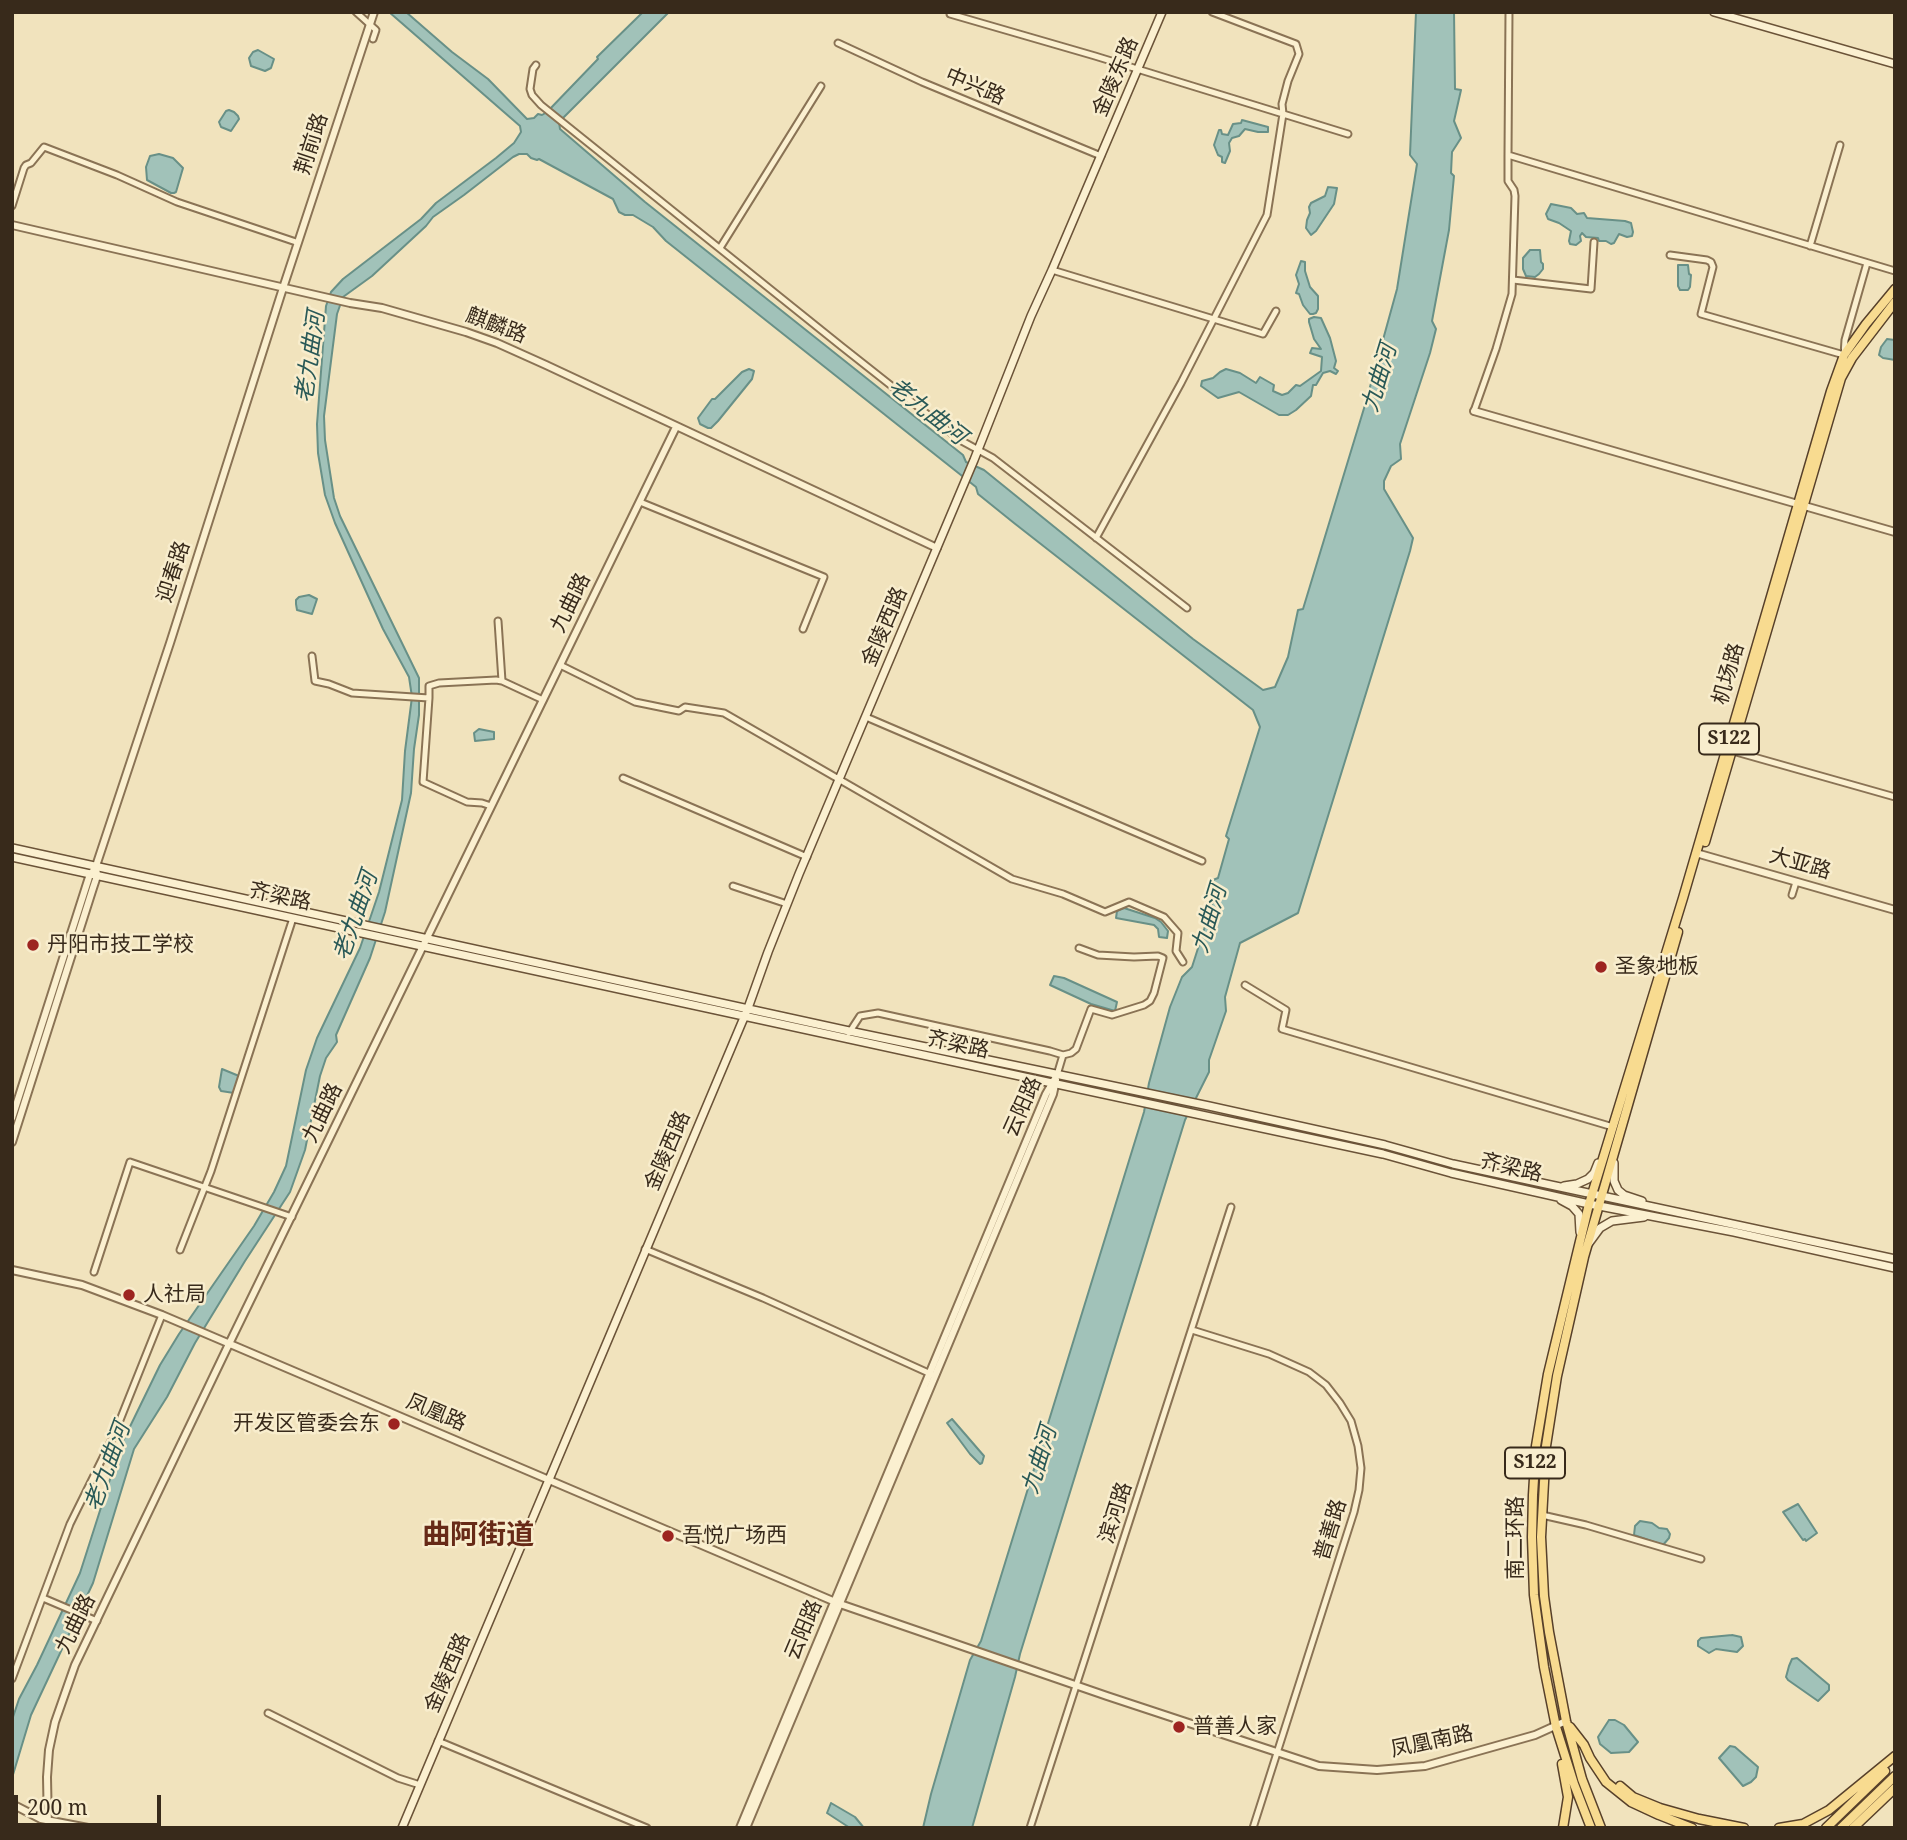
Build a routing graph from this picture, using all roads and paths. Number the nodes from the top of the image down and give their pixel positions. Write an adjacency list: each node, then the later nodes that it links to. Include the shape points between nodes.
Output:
1 (356, 12): 8 (street)
2 (950, 12): 13 (street)
3 (1162, 12): 13 (main road, 金陵东路)
4 (1212, 12): 15 (street, via 1296,44 1299,54 1288,81)
5 (1509, 12): 18 (street)
6 (1714, 12): 11 (main road)
7 (374, 13): 8 (street, 荆前路)
8 (370, 25): 9 (street, via 376,30); 31 (street, 荆前路)
9 (373, 38)
10 (838, 43): 19 (street, 中兴路)
11 (1895, 64)
12 (536, 65): 25 (street, via 532,95)
13 (1138, 69): 15 (street); 19 (main road, 金陵东路)
14 (821, 86): 25 (street)
15 (1283, 114): 16 (street); 35 (street, via 1267,215)
16 (1348, 134)
17 (1840, 145): 24 (street)
18 (1508, 155): 24 (street); 30 (street, via 1508,181 1515,196)
19 (1101, 156): 28 (main road)
20 (12, 206): 22 (street, via 26,165 44,147 177,202)
21 (12, 225): 31 (street, 麒麟路)
22 (296, 242)
23 (1594, 242): 30 (street, via 1591,289)
24 (1810, 246): 27 (street)
25 (720, 248): 39 (street, via 960,440)
26 (1670, 255): 36 (street, via 1711,262 1701,314)
27 (1867, 263): 29 (street); 36 (street)
28 (1052, 270): 35 (street); 39 (main road)
29 (1895, 271)
30 (1513, 280): 37 (street, via 1513,294)
31 (283, 288): 38 (street, 麒麟路, via 466,332); 64 (street, 迎春路)
32 (1895, 289): 36 (main road, 机场路 / S122)
33 (1893, 307): 41 (main road, 机场路 / S122, via 1841,378)
34 (1276, 311): 35 (street, via 1263,334)
35 (1215, 318): 43 (street)
36 (1844, 355): 41 (main road, 机场路 / S122)
37 (1474, 411): 41 (street)
38 (676, 427): 40 (street, 九曲路); 44 (street, 麒麟路)
39 (978, 449): 43 (street); 44 (main road, 金陵西路)
40 (640, 502): 47 (street, via 824,577); 49 (street, 九曲路)
41 (1800, 505): 42 (street); 54 (main road, 机场路 / S122)
42 (1895, 532)
43 (1096, 538): 45 (street)
44 (937, 548): 53 (main road, 金陵西路)
45 (1187, 608)
46 (498, 621): 50 (street)
47 (803, 629)
48 (312, 656): 51 (street, via 315,681 352,693)
49 (560, 666): 52 (street, 九曲路); 56 (street, via 635,702 679,711 685,707 724,713)
50 (502, 681): 51 (street, via 429,685); 52 (street)
51 (427, 698): 58 (street, via 423,782 467,803)
52 (543, 700): 58 (street, 九曲路)
53 (866, 717): 56 (main road, 金陵西路); 63 (street)
54 (1729, 750): 57 (street); 60 (main road, 机场路 / S122)
55 (623, 778): 62 (street)
56 (839, 780): 62 (main road, 金陵西路); 76 (street, via 1012,879 1105,912 1129,902 1164,917 1178,933)
57 (1895, 797)
58 (491, 806): 74 (street, 九曲路)
59 (12, 848): 64 (main road, 齐梁路)
60 (1699, 853): 66 (street, 大亚路); 87 (main road, 机场路 / S122)
61 (12, 856): 65 (main road, 齐梁路)
62 (807, 857): 70 (main road, 金陵西路)
63 (1202, 861)
64 (96, 866): 65 (street, 迎春路); 69 (main road, 齐梁路)
65 (93, 875): 69 (main road, 齐梁路); 86 (street, 迎春路); 88 (street, 迎春路)
66 (1796, 882): 68 (street); 71 (street, 大亚路)
67 (733, 886): 70 (street)
68 (1792, 895)
69 (243, 903): 72 (main road, 齐梁路); 73 (main road, 齐梁路)
70 (787, 904): 80 (main road, 金陵西路)
71 (1895, 910)
72 (293, 918): 73 (main road, 齐梁路); 90 (street)
73 (363, 929): 74 (main road, 齐梁路)
74 (425, 942): 80 (main road, 齐梁路); 81 (main road, 齐梁路); 95 (street, 九曲路)
75 (1079, 948): 77 (street, via 1098,955)
76 (1176, 951): 77 (street); 78 (street)
77 (1163, 958): 83 (street, via 1150,1001 1112,1015 1091,1009 1076,1049)
78 (1183, 962)
79 (1245, 985): 87 (street, via 1286,1010 1282,1029)
80 (748, 1008): 81 (main road, 金陵西路); 82 (main road, 齐梁路)
81 (744, 1016): 82 (main road, 齐梁路); 97 (main road, 金陵西路)
82 (848, 1034): 83 (street, via 860,1016 878,1013); 84 (main road, 齐梁路); 85 (main road, 齐梁路)
83 (1063, 1055): 84 (street)
84 (1057, 1075): 85 (street, 云阳路); 89 (main road, 齐梁路)
85 (1053, 1084): 91 (main road, 齐梁路); 106 (street, 云阳路)
86 (12, 1118)
87 (1614, 1132): 89 (main road, via 1588,1179); 92 (main road, 机场路 / S122); 94 (main road, via 1613,1173 1618,1189)
88 (12, 1142)
89 (1555, 1186): 92 (main road, 齐梁路)
90 (203, 1187): 95 (street); 98 (street); 102 (street, via 130,1162)
91 (1552, 1195): 92 (main road, 齐梁路); 96 (main road, via 1579,1214)
92 (1595, 1200): 94 (main road, 齐梁路); 96 (main road, 南二环路 / S122)
93 (1231, 1208): 104 (street, 滨河路)
94 (1656, 1212): 96 (main road, via 1612,1221); 99 (main road, 齐梁路); 100 (main road, 齐梁路)
95 (292, 1217): 105 (street, 九曲路)
96 (1583, 1246): 107 (main road, 南二环路 / S122)
97 (645, 1249): 106 (street); 108 (main road, 金陵西路)
98 (180, 1250)
99 (1895, 1259)
100 (1895, 1269)
101 (12, 1270): 103 (street, 凤凰路, via 82,1285)
102 (94, 1272)
103 (162, 1315): 105 (street, 凤凰路); 111 (street, via 114,1435 70,1524)
104 (1192, 1331): 115 (street, 滨河路); 120 (street, 普善路, via 1269,1354 1309,1372 1340,1403 1358,1446 1361,1468 1354,1512)
105 (229, 1344): 108 (street, 凤凰路); 113 (street, 九曲路)
106 (933, 1374): 112 (street, 云阳路)
107 (1546, 1415): 109 (main road, 南二环路 / S122); 118 (main road, 南二环路 / S122, via 1536,1446 1532,1563)
108 (548, 1479): 112 (street, 凤凰路); 119 (main road, 金陵西路)
109 (1542, 1515): 110 (street); 117 (main road, 南二环路 / S122, via 1544,1596)
110 (1701, 1559)
111 (43, 1598): 113 (street); 114 (street)
112 (837, 1603): 115 (street, 凤凰南路); 133 (street, 云阳路); 134 (street, 云阳路)
113 (97, 1621): 129 (street, 九曲路, via 55,1722 47,1777)
114 (12, 1679)
115 (1076, 1686): 120 (street, 凤凰南路); 135 (street, 滨河路)
116 (268, 1713): 125 (street)
117 (1566, 1721): 118 (street, 凤凰南路); 124 (main road, 南二环路 / S122); 128 (main road, via 1606,1782 1631,1802)
118 (1556, 1727): 120 (street, 凤凰南路, via 1424,1766 1377,1770 1319,1766); 124 (main road, 南二环路 / S122); 137 (main road, via 1568,1797)
119 (438, 1741): 125 (main road, 金陵西路); 132 (street)
120 (1277, 1753): 136 (street, 普善路)
121 (1895, 1756): 142 (main road, via 1829,1810 1803,1824)
122 (1895, 1762): 143 (main road)
123 (1895, 1776): 144 (main road)
124 (1578, 1781): 138 (main road, 南二环路 / S122); 139 (main road, 南二环路 / S122)
125 (420, 1785): 131 (main road, 金陵西路)
126 (1895, 1788): 145 (main road)
127 (12, 1804): 129 (street)
128 (1659, 1812): 140 (main road); 141 (main road)
129 (48, 1824): 130 (street)
130 (88, 1828)
131 (402, 1828)
132 (647, 1828)
133 (740, 1828)
134 (746, 1828)
135 (1030, 1828)
136 (1253, 1828)
137 (1563, 1828)
138 (1591, 1828)
139 (1601, 1828)
140 (1692, 1828)
141 (1744, 1828)
142 (1779, 1828)
143 (1826, 1828)
144 (1841, 1828)
145 (1853, 1828)

